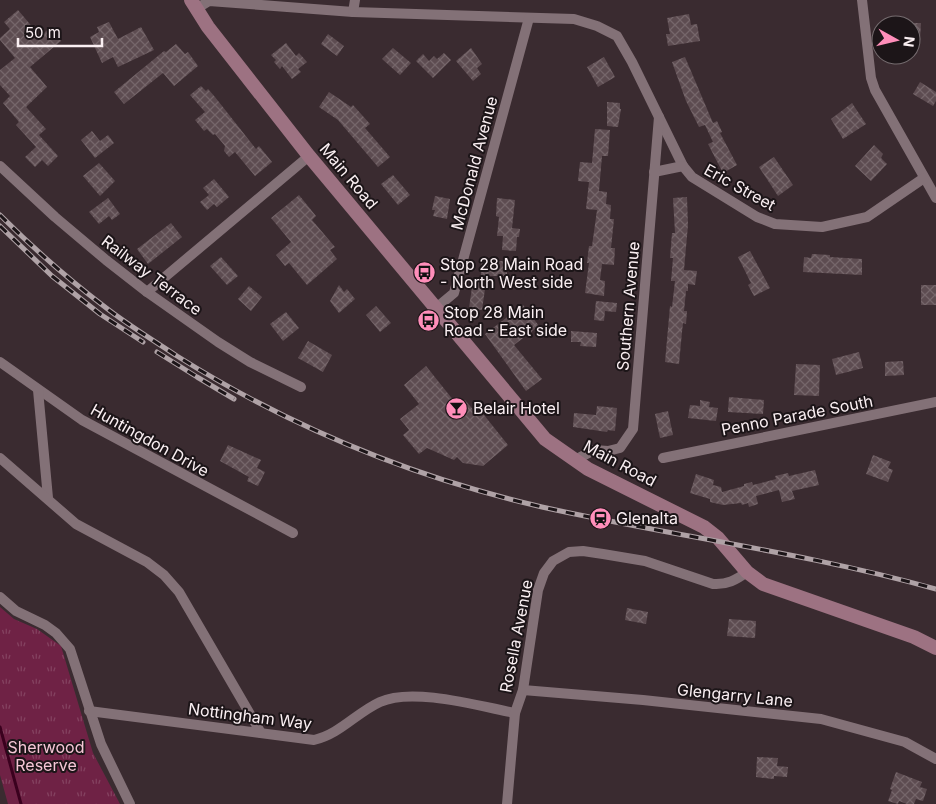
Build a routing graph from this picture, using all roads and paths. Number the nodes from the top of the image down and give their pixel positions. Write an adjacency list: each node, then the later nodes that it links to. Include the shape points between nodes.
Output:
1 (355, 0): 4 (street)
2 (862, 0): 11 (street, via 875,90)
3 (193, 4): 4 (street, via 209,2); 7 (main road, Main Road)
4 (353, 12): 5 (street)
5 (529, 18): 6 (street, via 574,19 617,36); 14 (street, McDonald Avenue, via 454,293)
6 (659, 116): 9 (street); 10 (street, Southern Avenue)
7 (309, 156): 13 (street); 14 (main road, Main Road)
8 (0, 166): 13 (street, Railway Terrace, via 63,224)
9 (683, 166): 10 (street, Eric Street); 11 (street, Eric Street, via 692,177 757,217 775,224 822,227 867,217)
10 (654, 172): 21 (street, Southern Avenue, via 632,429 620,448 594,450)
11 (924, 178): 12 (street)
12 (936, 198)
13 (147, 292): 16 (street, Railway Terrace, via 250,362)
14 (436, 308): 21 (main road, Main Road, via 545,439)
15 (0, 362): 17 (street, Huntingdon Drive)
16 (301, 387)
17 (38, 390): 22 (street); 23 (street, Huntingdon Drive, via 82,420)
18 (936, 402): 20 (street, Penno Parade South)
19 (0, 458): 22 (street)
20 (663, 458)
21 (575, 460): 24 (main road, Main Road, via 714,533)
22 (48, 498): 30 (street, via 76,524 148,562 169,580)
23 (293, 533)
24 (747, 572): 26 (main road, Main Road, via 763,584 914,637); 27 (street, Rosella Avenue, via 737,579 713,584 645,561 583,551 568,552 553,561 541,582)
25 (0, 598): 28 (street, via 16,611 46,625 70,649)
26 (936, 648)
27 (523, 690): 29 (street, Rosella Avenue); 31 (street, Glengarry Lane, via 821,719 905,742)
28 (89, 711): 30 (street, Nottingham Way); 32 (street)
29 (515, 713): 30 (street, Nottingham Way, via 424,696 404,696 377,704 325,738 314,740); 33 (street, Rosella Avenue)
30 (261, 733)
31 (936, 759)
32 (130, 804)
33 (507, 804)

